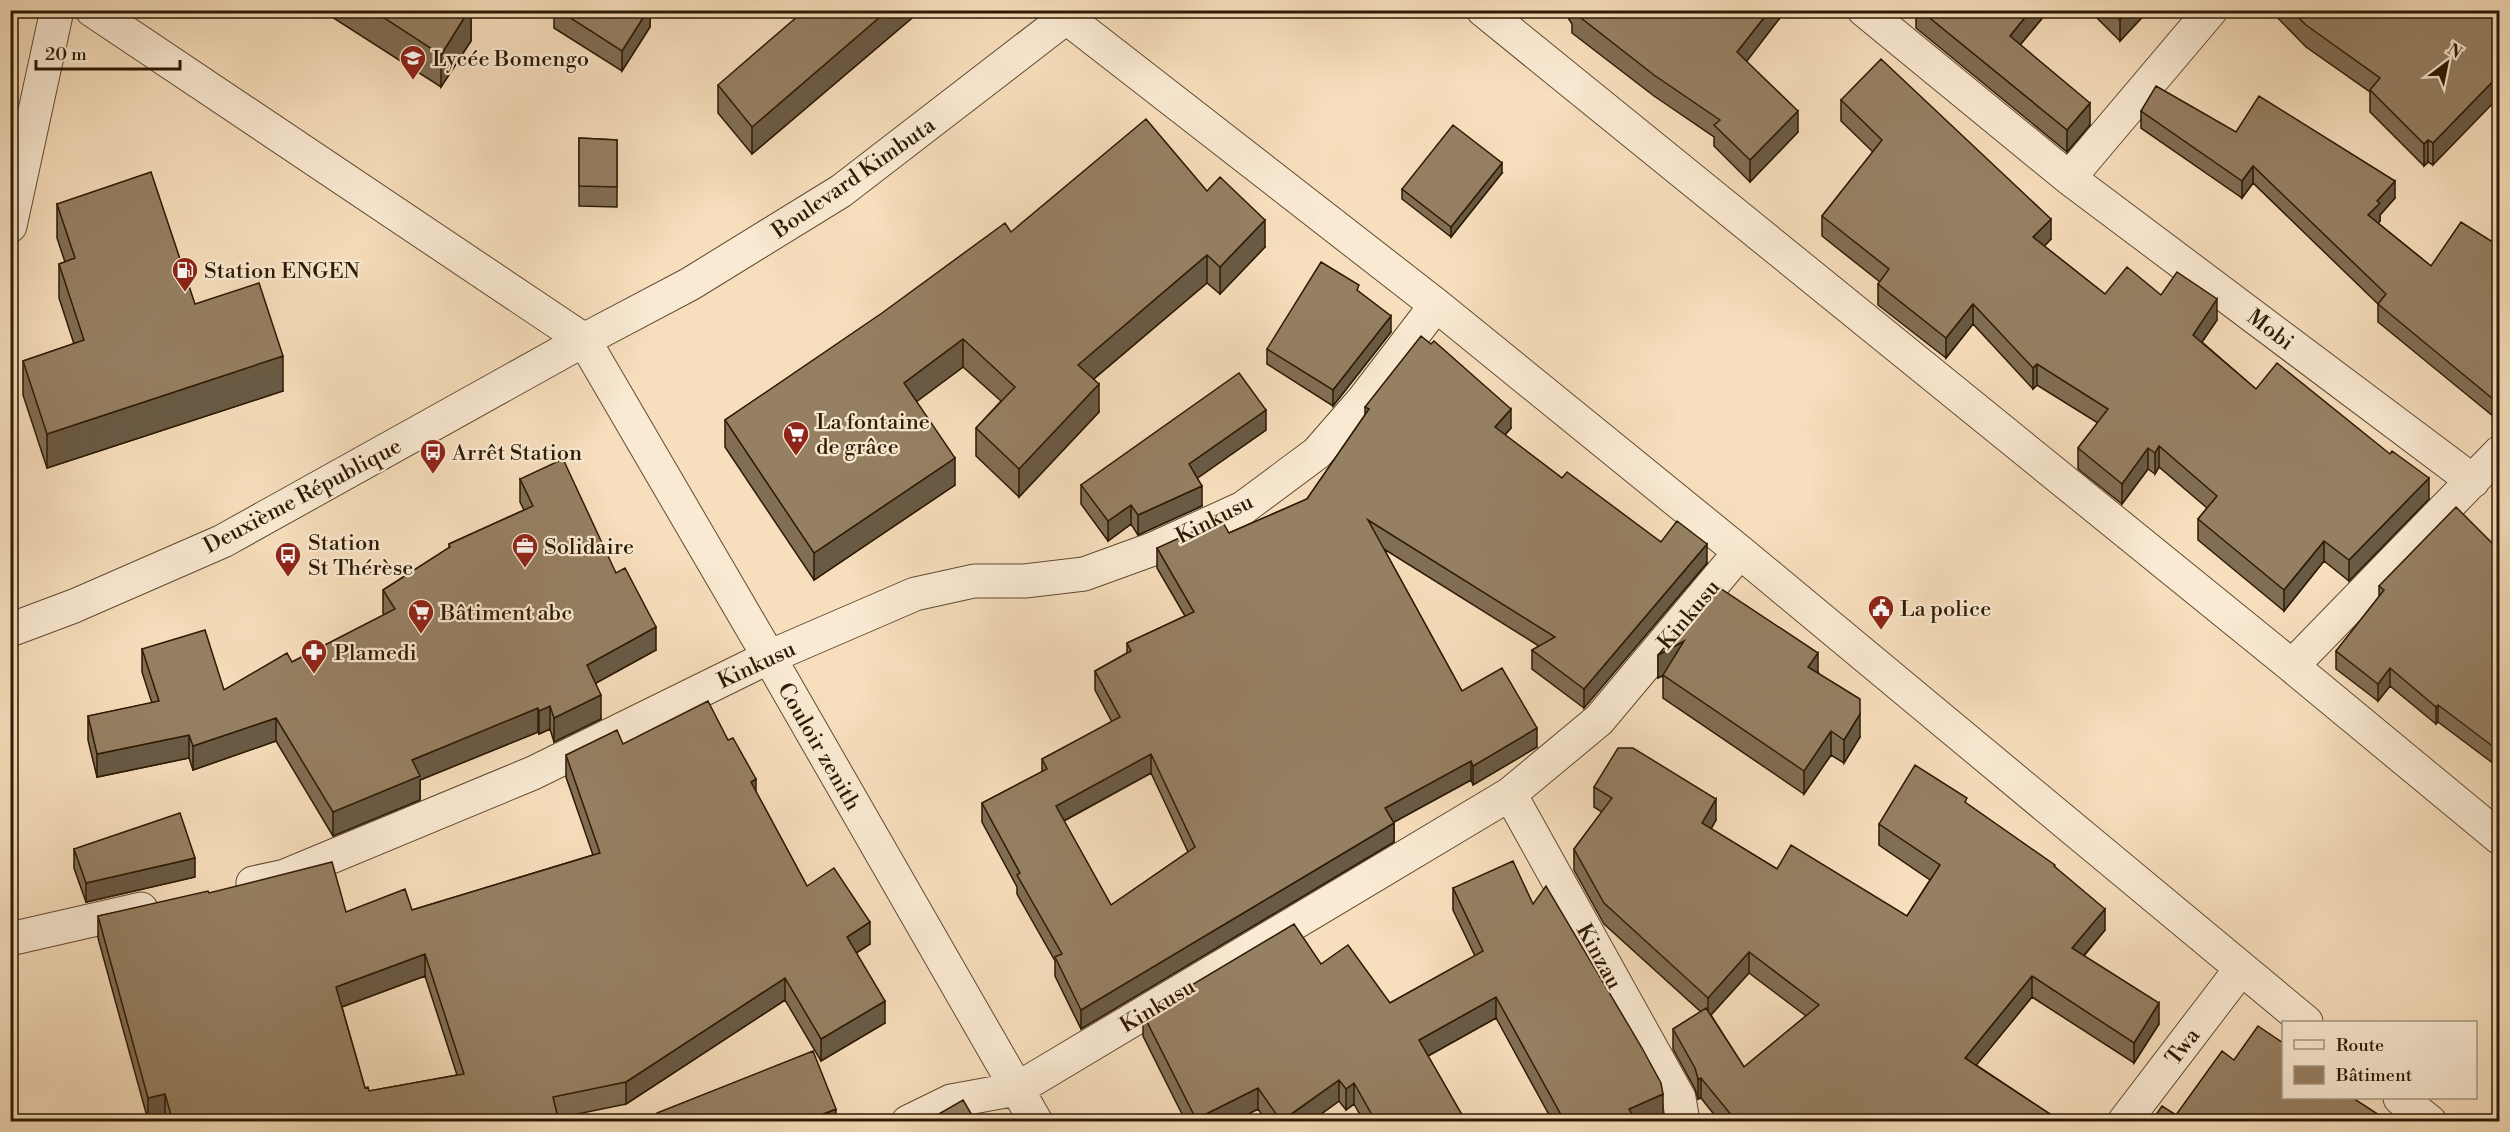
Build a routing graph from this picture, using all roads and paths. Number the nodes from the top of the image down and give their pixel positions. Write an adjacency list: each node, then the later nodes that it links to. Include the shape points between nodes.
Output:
1 (57, 10): 8 (street)
2 (92, 10): 10 (street)
3 (1483, 10): 16 (street)
4 (1864, 10): 7 (street, Mobi)
5 (2211, 10): 7 (street)
6 (1072, 14): 9 (street); 10 (street, Boulevard Kimbuta, via 841,191 690,284)
7 (2069, 178): 12 (street, Mobi)
8 (10, 225)
9 (1436, 305): 13 (street); 15 (street, Kinkusu, via 1317,453 1243,508 1153,549 1084,574 1024,581 974,581 915,594)
10 (584, 340): 14 (street, Deuxième République, via 223,541); 15 (street, Couloir zenith)
11 (2499, 452): 12 (street)
12 (2473, 481): 16 (street)
13 (1740, 552): 17 (street, Kinkusu, via 1599,720); 22 (street)
14 (10, 630)
15 (769, 657): 19 (street, Kinkusu, via 533,773 285,876); 24 (street, Couloir zenith)
16 (2292, 666): 18 (street)
17 (1510, 794): 24 (street, Kinkusu); 28 (street, Kinzau, via 1679,1098)
18 (2499, 838)
19 (227, 889)
20 (170, 902): 21 (street)
21 (10, 939)
22 (2240, 970): 23 (street); 29 (street, Twa)
23 (2304, 1021)
24 (1017, 1089): 26 (street, Kinkusu, via 951,1101); 27 (street, Couloir zenith)
25 (2401, 1099): 30 (street)
26 (908, 1122)
27 (1036, 1122)
28 (1683, 1122)
29 (2124, 1122)
30 (2430, 1122)

